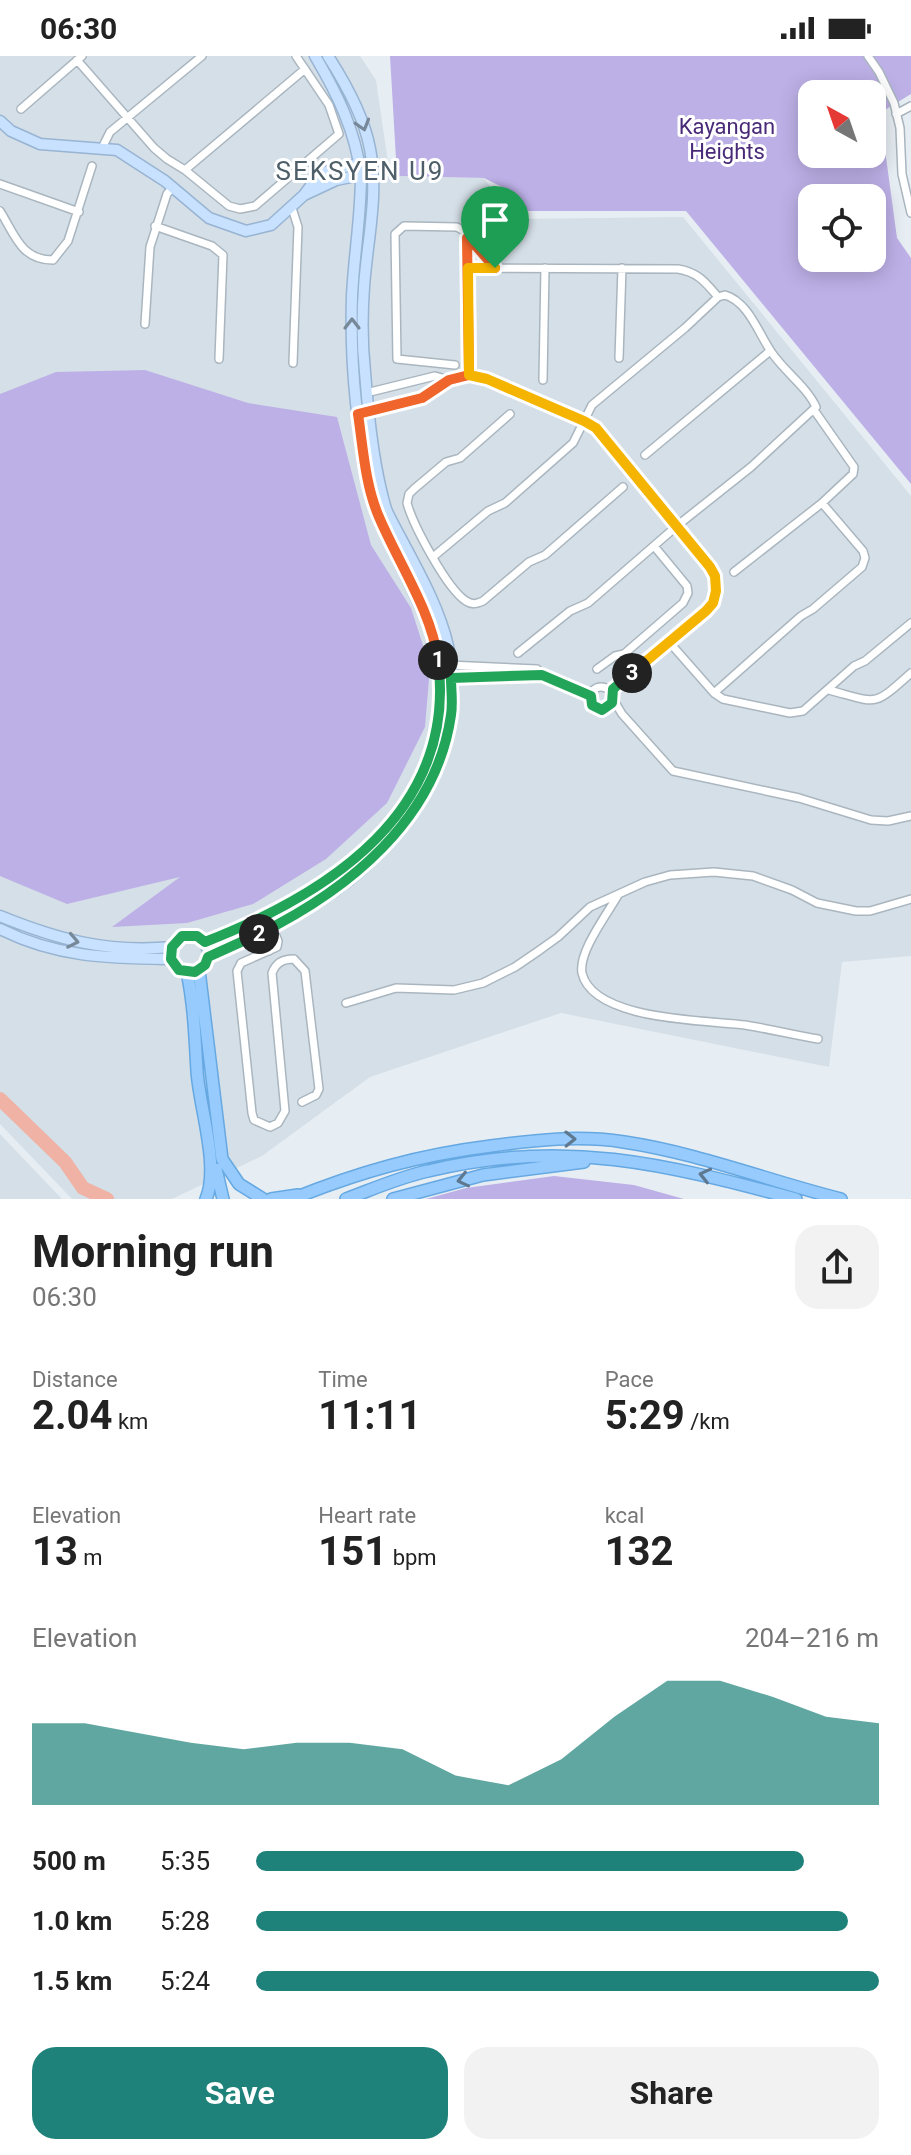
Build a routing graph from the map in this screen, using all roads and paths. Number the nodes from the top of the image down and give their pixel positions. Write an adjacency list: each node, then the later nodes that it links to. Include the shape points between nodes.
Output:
1 (202, 56): 11 (street)
2 (296, 56): 7 (street)
3 (315, 56): 14 (street, via 339,96)
4 (328, 56): 16 (street, one-way to 16, via 360,113)
5 (868, 56): 10 (street)
6 (79, 58): 9 (street); 11 (street)
7 (305, 69): 17 (street); 17 (street, via 333,113 338,137 255,206 240,209 219,201)
8 (911, 106): 10 (street)
9 (21, 109)
10 (896, 114): 25 (street)
11 (127, 118): 13 (street, via 110,132); 17 (street, via 154,148)
12 (0, 121): 13 (street, via 40,144)
13 (102, 148): 20 (street, via 132,157)
14 (358, 150): 16 (street); 18 (street)
15 (92, 166): 24 (street)
16 (366, 169): 18 (street); 21 (street); 42 (street, via 372,210 363,290)
17 (185, 170)
18 (345, 172): 21 (street); 22 (street, via 319,175)
19 (0, 184): 24 (street)
20 (172, 188): 22 (street, via 209,218 246,231 271,225); 26 (street)
21 (361, 195): 42 (street, one-way to 21, via 352,333)
22 (292, 208): 37 (street, via 298,227)
23 (0, 211): 24 (street, via 24,250 43,260 58,256)
24 (79, 212)
25 (911, 213)
26 (155, 226): 33 (street); 36 (street, via 223,255)
27 (467, 238): 28 (street); 29 (street); 38 (street, via 457,227 404,226 394,240 397,359)
28 (468, 268): 29 (street); 39 (street)
29 (495, 268): 30 (street)
30 (545, 268): 31 (street); 41 (street)
31 (622, 268): 32 (street, via 692,271); 35 (street)
32 (718, 297): 34 (street, via 736,301); 46 (street, via 592,405)
33 (145, 324)
34 (770, 351): 43 (street); 47 (street)
35 (619, 358)
36 (219, 359)
37 (293, 363)
38 (455, 365)
39 (469, 375): 40 (street); 46 (street)
40 (449, 380): 42 (street, via 435,376); 44 (street, via 422,398)
41 (543, 380)
42 (361, 394): 44 (street)
43 (815, 409): 49 (street, via 854,467); 50 (street)
44 (363, 412): 57 (street, via 377,514)
45 (510, 414): 52 (street, via 409,494 409,511)
46 (584, 421): 50 (street, via 596,428); 52 (street, via 573,443)
47 (645, 455)
48 (623, 487): 52 (street, via 545,555 477,604 461,598)
49 (822, 503): 53 (street); 63 (street, via 863,551 862,567)
50 (678, 525): 51 (street); 55 (street, via 710,567 716,591 706,611)
51 (654, 546): 56 (street); 58 (street, via 688,593 624,654)
52 (433, 557)
53 (734, 572)
54 (911, 623): 62 (street)
55 (670, 643): 63 (street); 65 (street)
56 (518, 653)
57 (444, 665): 60 (street, via 537,669); 61 (street)
58 (597, 669)
59 (911, 673): 62 (street, via 875,701)
60 (542, 675): 61 (street); 64 (street)
61 (445, 678): 73 (street, via 451,712 447,735 425,791 362,869 337,890); 74 (street, via 425,770 377,839 303,896)
62 (829, 690): 63 (street, via 803,711 790,713)
63 (714, 693)
64 (591, 696): 65 (street, via 600,687); 66 (street, via 592,705)
65 (612, 696): 66 (street); 67 (street)
66 (602, 710): 67 (street)
67 (622, 714): 68 (street, via 673,771 799,798 871,820)
68 (911, 816)
69 (618, 895): 70 (street, via 670,875 714,872 753,876 837,909 870,911); 79 (street, via 590,907 548,945 483,983 454,990 396,988); 80 (street, via 583,961 582,973 602,999 642,1014)
70 (911, 899)
71 (0, 916): 76 (street, one-way to 76, via 49,936)
72 (0, 929): 76 (street, via 61,953 118,958)
73 (267, 930): 75 (street); 75 (street, via 279,943); 77 (street)
74 (205, 942): 76 (street, via 187,935 178,939); 77 (street)
75 (269, 951): 82 (street, via 241,963 237,971 254,1120 270,1127 285,1111 272,973 287,959 305,971 319,1089)
76 (172, 953): 78 (street, via 179,970)
77 (208, 957): 78 (street)
78 (193, 971): 81 (main road); 88 (main road, via 222,1159 239,1184)
79 (346, 1003)
80 (818, 1039)
81 (197, 1049): 86 (main road, via 210,1172); 87 (main road)
82 (302, 1102)
83 (623, 1159): 85 (main road, one-way to 83); 90 (main road, via 505,1157 427,1171); 91 (main road, one-way to 91, via 483,1175)
84 (297, 1197): 89 (main road); 93 (main road, one-way to 93, via 362,1172 453,1149 596,1138 669,1150)
85 (783, 1197): 92 (main road)
86 (206, 1199)
87 (223, 1199)
88 (263, 1199)
89 (271, 1199)
90 (346, 1199)
91 (393, 1199)
92 (796, 1199)
93 (841, 1199)

